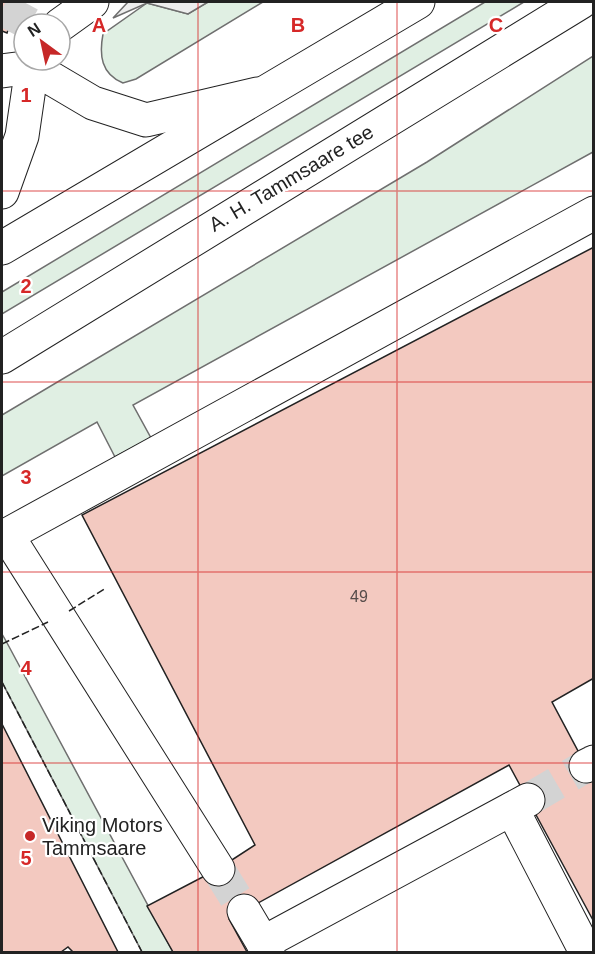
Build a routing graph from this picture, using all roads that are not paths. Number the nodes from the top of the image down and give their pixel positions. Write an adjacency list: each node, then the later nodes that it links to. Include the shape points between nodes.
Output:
1 (418, 2): 7 (main road)
2 (581, 2): 11 (main road, A. H. Tammsaare tee)
3 (16, 72): 6 (main road)
4 (23, 72): 8 (main road, via 22,136)
5 (34, 72): 7 (main road, via 93,103 146,120)
6 (2, 85)
7 (271, 91): 10 (main road)
8 (2, 192)
9 (594, 213): 12 (main road)
10 (2, 248)
11 (2, 357)
12 (4, 535): 13 (main road)
13 (218, 869)
14 (244, 911): 15 (main road)
15 (266, 948): 16 (main road, via 520,804)
16 (586, 952)

